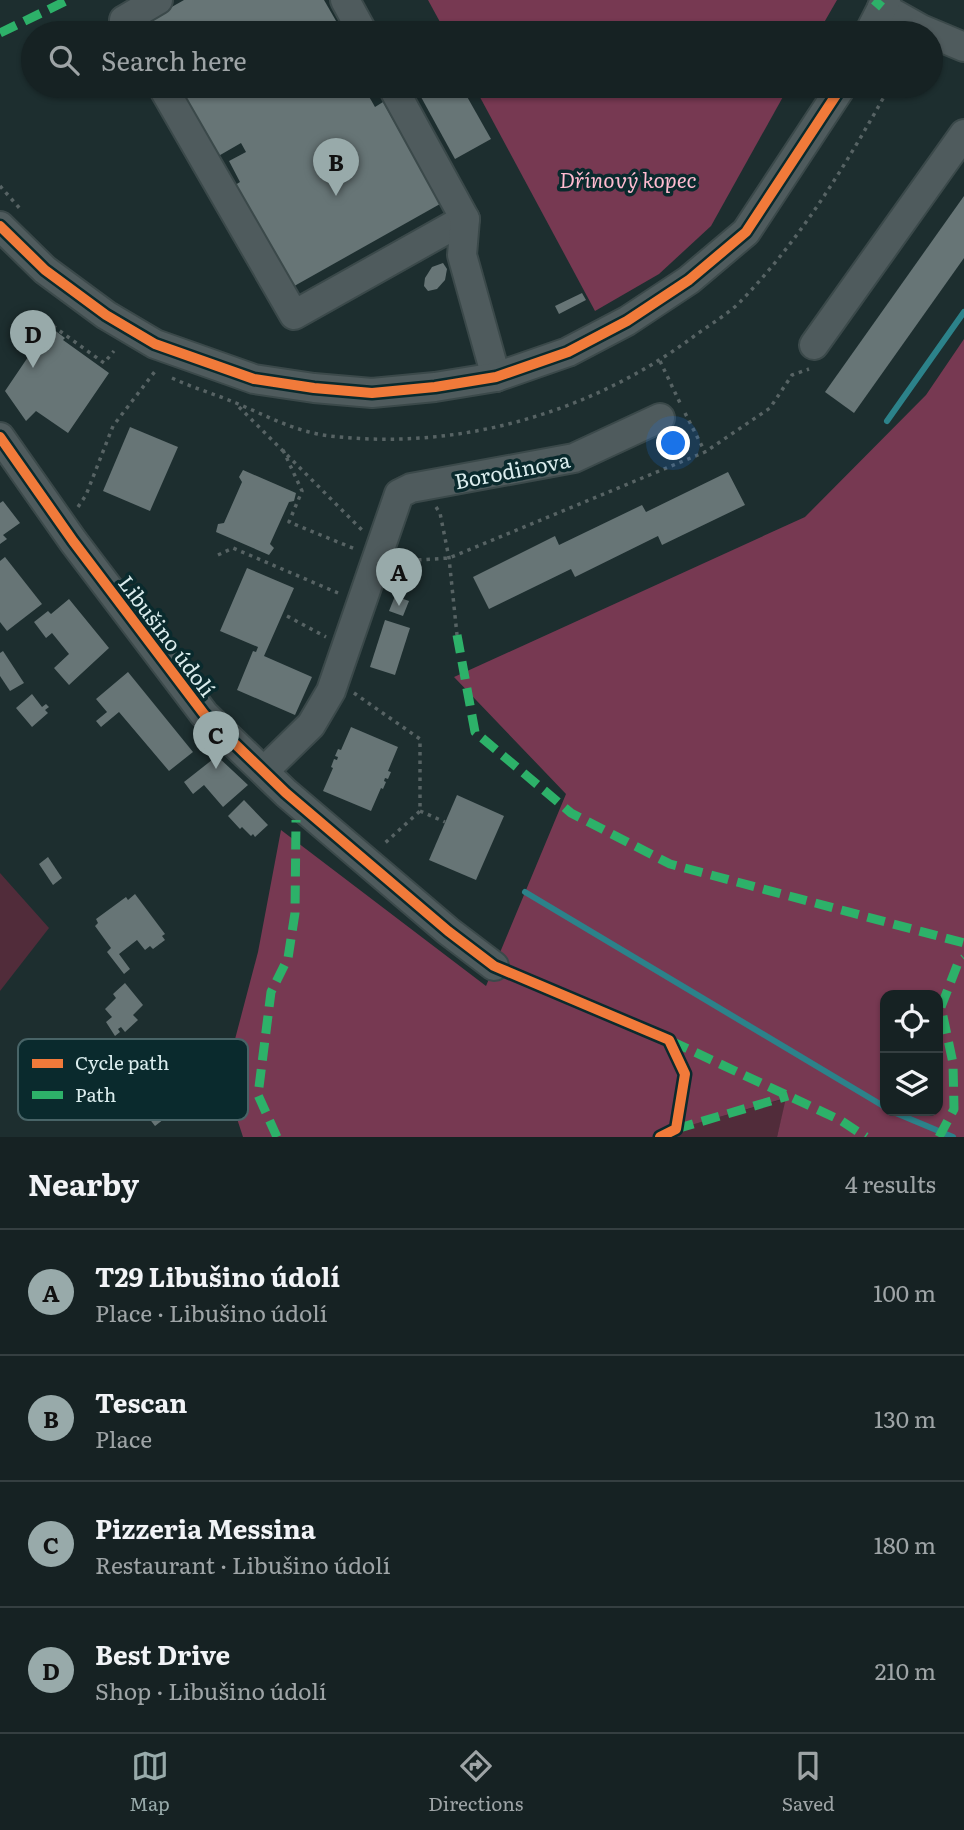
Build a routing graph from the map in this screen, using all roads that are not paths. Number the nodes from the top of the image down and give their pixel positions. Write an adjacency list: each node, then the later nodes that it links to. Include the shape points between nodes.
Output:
1 (158, 0): 4 (street)
2 (345, 0): 5 (street)
3 (884, 4): 6 (street); 7 (street)
4 (125, 21)
5 (356, 21)
6 (875, 21)
7 (909, 21)
8 (943, 38): 9 (street)
9 (964, 47)
10 (169, 98): 14 (street, via 294,315)
11 (398, 98): 14 (street)
12 (834, 98): 17 (street, via 746,232 689,280 627,321 568,352)
13 (964, 134): 16 (street)
14 (464, 219): 17 (street, via 462,255)
15 (0, 226): 17 (street, via 45,270 106,315 155,344 254,379 372,393)
16 (814, 356)
17 (496, 377)
18 (660, 418): 20 (street, Borodinova, via 574,458 399,494 331,691 310,726)
19 (0, 437): 20 (street, Libušino údolí, via 204,715)
20 (264, 771): 21 (street, Libušino údolí)
21 (494, 966)

